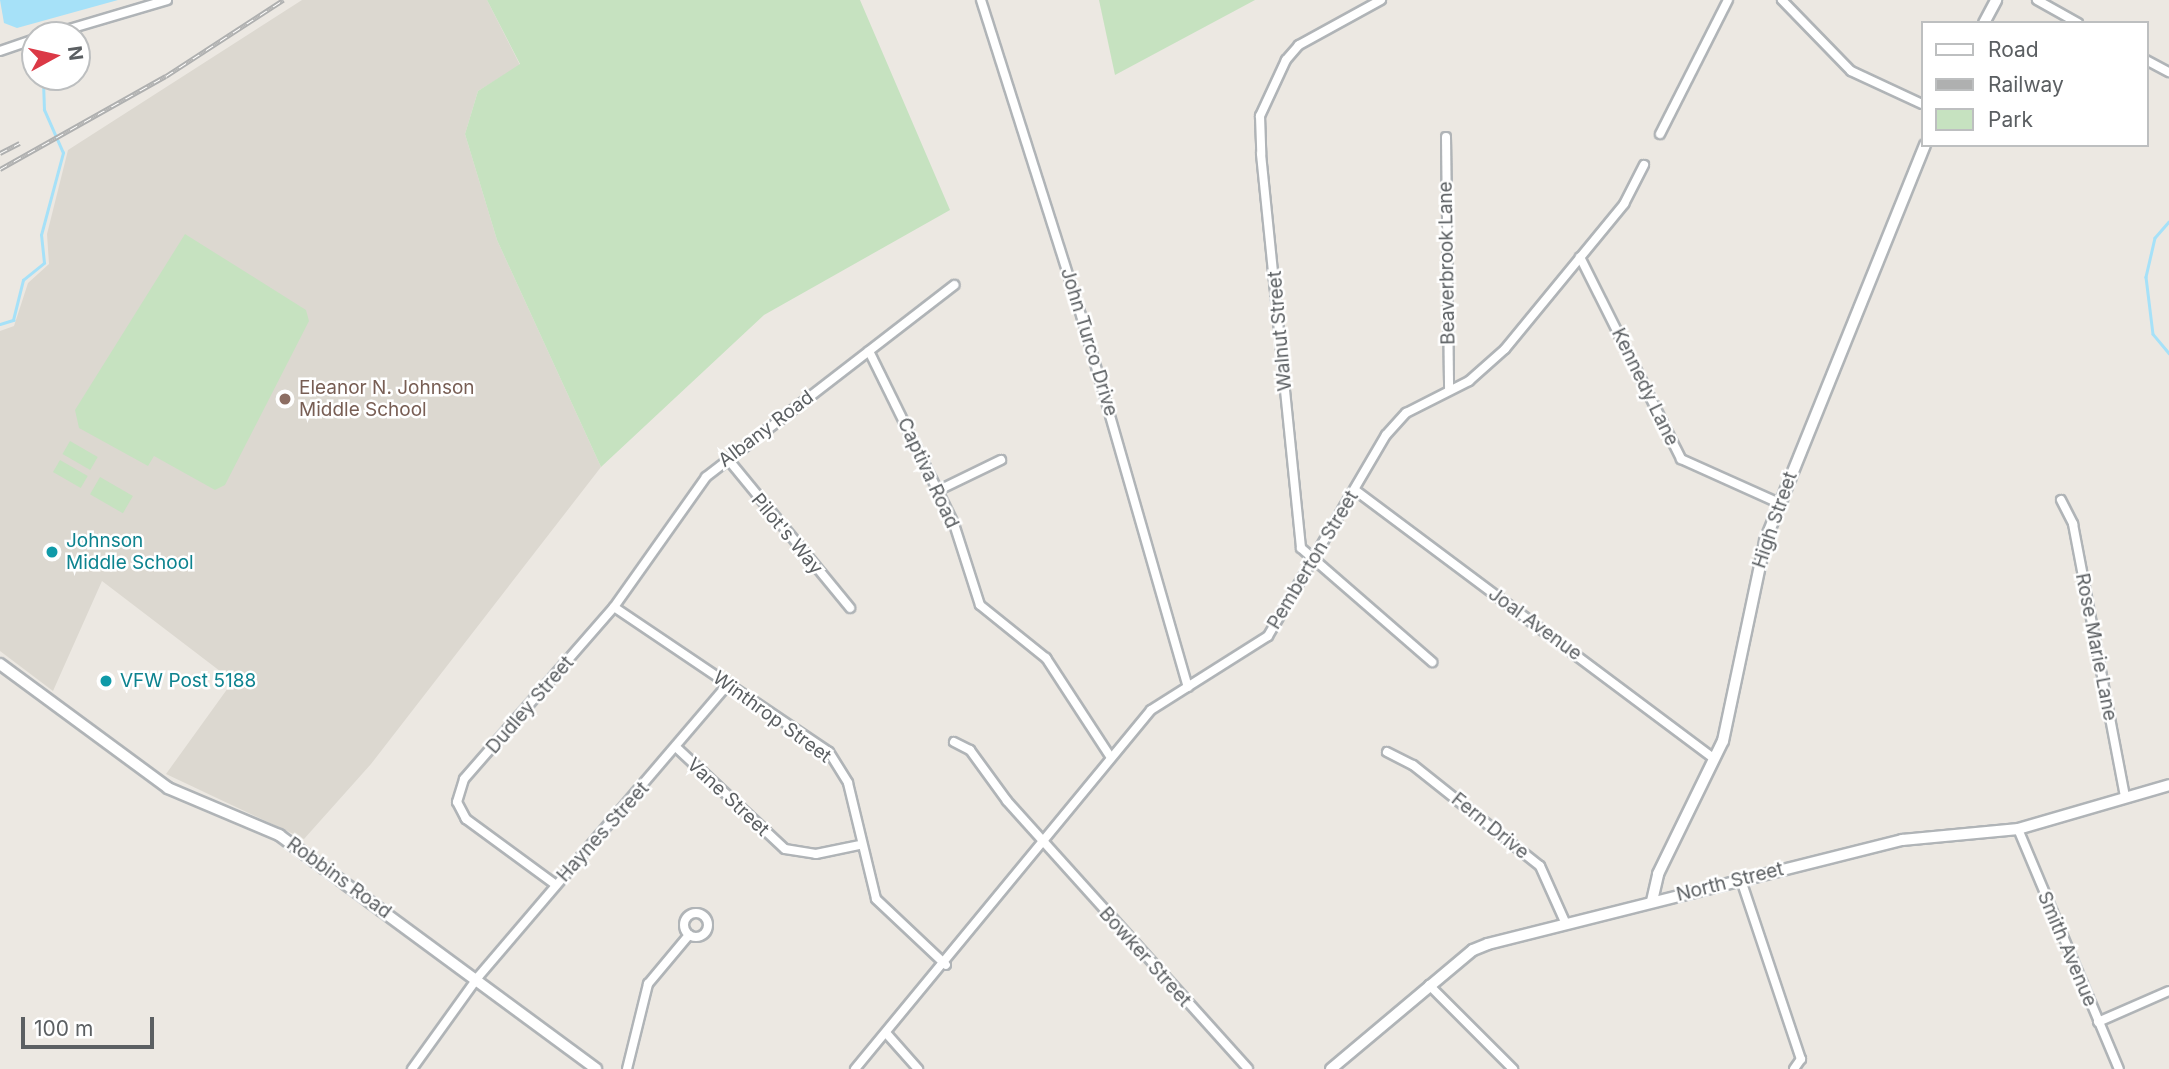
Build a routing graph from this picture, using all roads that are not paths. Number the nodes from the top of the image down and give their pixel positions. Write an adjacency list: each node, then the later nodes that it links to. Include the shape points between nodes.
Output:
1 (167, 0): 10 (street)
2 (981, 0): 36 (street, John Turco Drive, via 1083,318)
3 (1381, 0): 30 (street, Walnut Street, via 1299,45 1286,60 1259,122 1300,544)
4 (1728, 0): 16 (street)
5 (1782, 0): 15 (street, via 1851,71)
6 (1996, 0): 8 (street)
7 (2037, 0): 9 (street)
8 (1984, 21)
9 (2074, 21)
10 (91, 23)
11 (21, 44): 12 (street)
12 (0, 51)
13 (2148, 61): 14 (street)
14 (2169, 72)
15 (1920, 103)
16 (1660, 134)
17 (1446, 137): 23 (street, Beaverbrook Lane)
18 (1924, 147): 29 (street, High Street)
19 (1644, 165): 20 (street, Pemberton Street, via 1624,204)
20 (1580, 257): 23 (street, Pemberton Street, via 1505,349 1469,381); 29 (street, Kennedy Lane, via 1681,459)
21 (954, 285): 22 (street, Albany Road)
22 (869, 351): 24 (street, Albany Road); 26 (street, Captiva Road)
23 (1449, 389): 27 (street, Pemberton Street, via 1406,413 1378,446)
24 (727, 458): 31 (street, Albany Road, via 671,520); 32 (street, Pilot's Way)
25 (1001, 460): 26 (street)
26 (939, 490): 40 (street, Captiva Road, via 980,605 1046,658)
27 (1355, 490): 30 (street, Pemberton Street); 41 (street, Joal Avenue)
28 (2061, 500): 43 (street, Rose Marie Lane, via 2073,524)
29 (1779, 503): 41 (street, High Street)
30 (1313, 562): 33 (street, Walnut Street); 36 (street, Pemberton Street, via 1268,636)
31 (614, 607): 35 (street, Winthrop Street, via 652,627); 48 (street, Dudley Street, via 464,779 458,807 482,834)
32 (850, 608)
33 (1432, 662)
34 (0, 664): 53 (street, Robbins Road, via 151,777 279,835)
35 (727, 685): 38 (street, Haynes Street); 46 (street, Winthrop Street, via 829,752 848,783)
36 (1188, 687): 40 (street, Pemberton Street, via 1158,703)
37 (954, 742): 45 (street, Bowker Street, via 970,750)
38 (678, 749): 46 (street, Vane Street, via 785,849 816,854); 48 (street, Haynes Street)
39 (1387, 752): 50 (street, Fern Drive, via 1413,765 1540,866)
40 (1110, 756): 45 (street, Pemberton Street)
41 (1715, 759): 49 (street, High Street, via 1658,874)
42 (2169, 785): 43 (street, North Street)
43 (2124, 797): 44 (street, North Street)
44 (2018, 829): 47 (street, North Street, via 1902,839); 56 (street, Smith Avenue)
45 (1043, 843): 52 (street, Pemberton Street); 63 (street, Bowker Street)
46 (860, 845): 52 (street, Winthrop Street, via 876,899)
47 (1741, 880): 49 (street, North Street); 66 (street, via 1801,1059)
48 (556, 885): 53 (street, Haynes Street)
49 (1652, 901): 50 (street, North Street)
50 (1566, 924): 54 (street, North Street, via 1473,950)
51 (689, 935): 60 (street, via 648,984)
52 (946, 964): 57 (street, Pemberton Street)
53 (478, 977): 58 (street, Haynes Street); 59 (street, Robbins Road)
54 (1429, 985): 64 (street, North Street); 65 (street)
55 (2169, 992): 56 (street)
56 (2098, 1021): 67 (street, Smith Avenue)
57 (887, 1034): 61 (street, Pemberton Street); 62 (street)
58 (412, 1069)
59 (596, 1069)
60 (627, 1069)
61 (855, 1069)
62 (918, 1069)
63 (1248, 1069)
64 (1331, 1069)
65 (1513, 1069)
66 (1794, 1069)
67 (2119, 1069)

